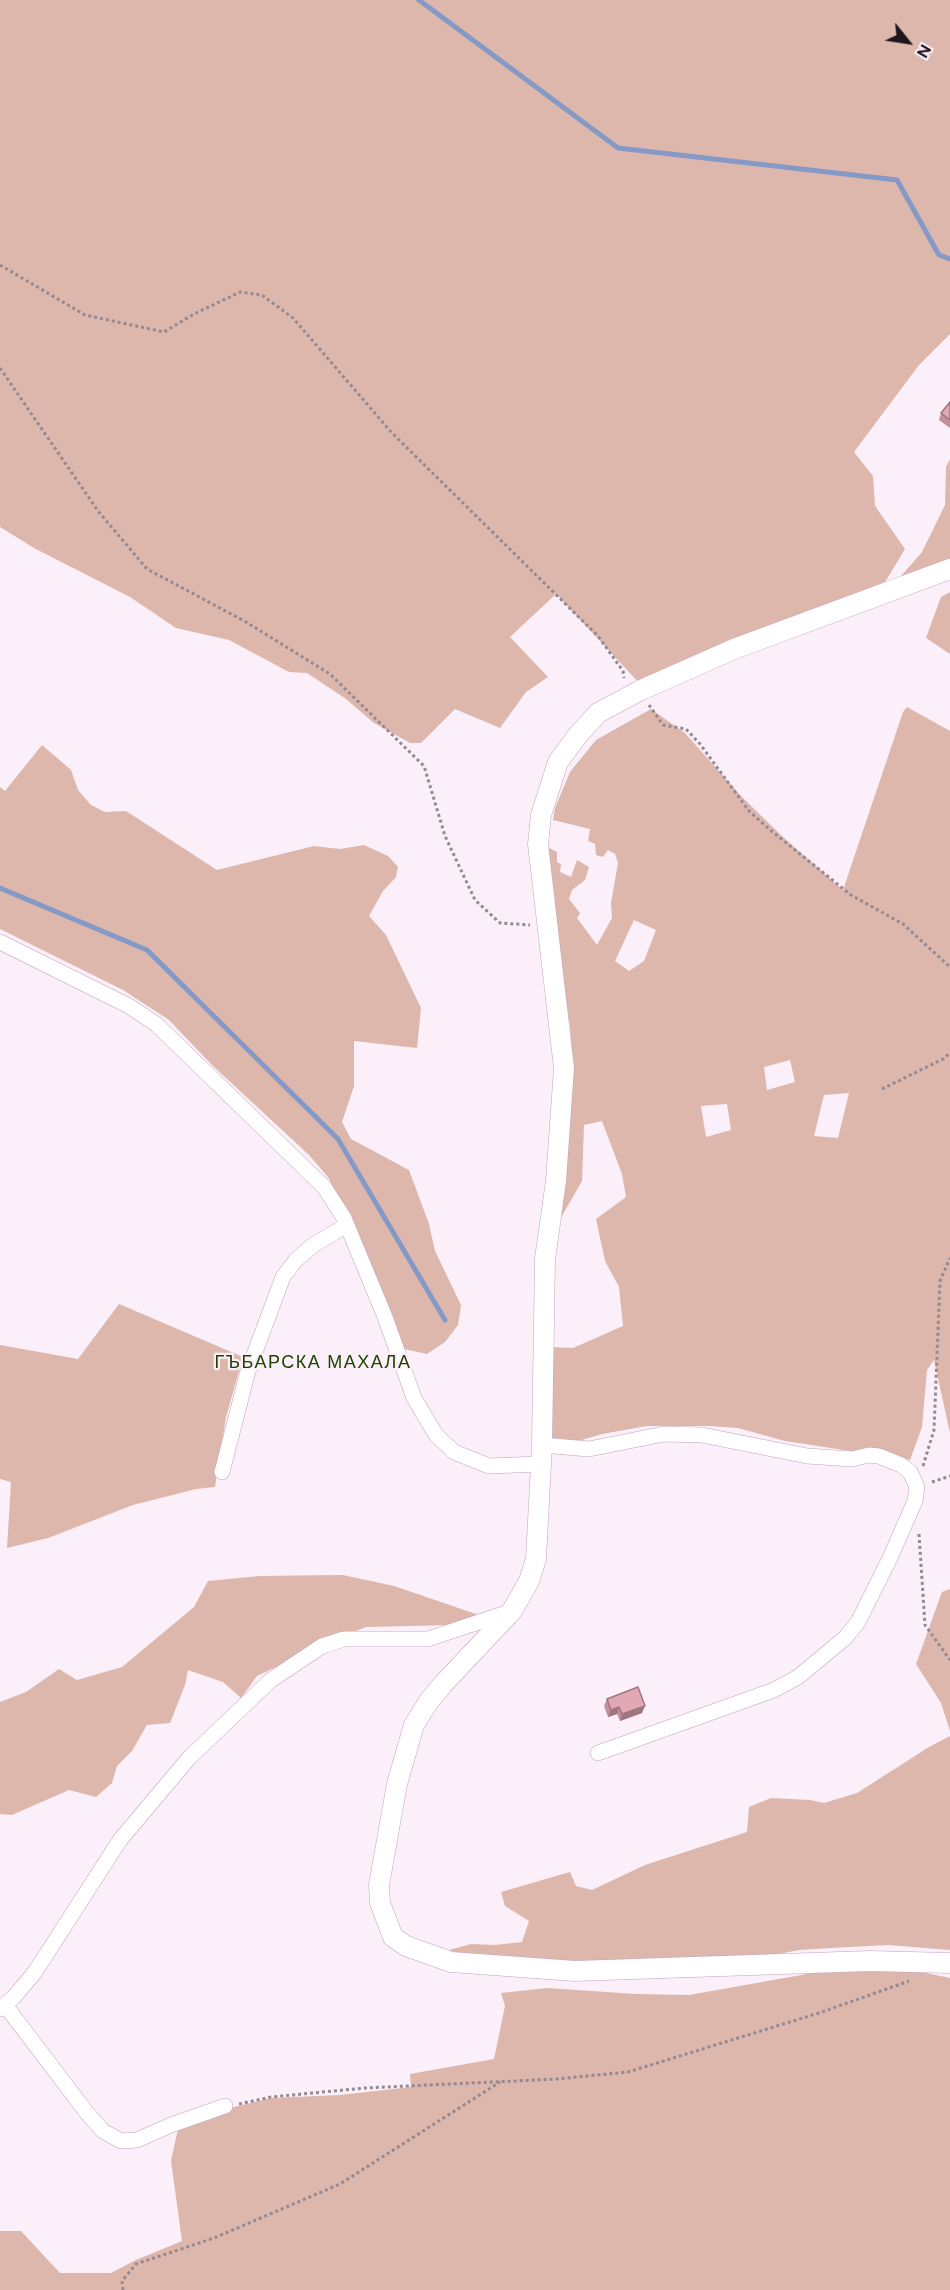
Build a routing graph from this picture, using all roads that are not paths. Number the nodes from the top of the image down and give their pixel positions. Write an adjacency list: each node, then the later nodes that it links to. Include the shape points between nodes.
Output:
1 (950, 569): 4 (street, via 734,649 632,694 598,712 558,762 541,815 538,844 564,1068 556,1181 544,1259)
2 (0, 942): 3 (street, via 129,1006 156,1024 324,1187)
3 (347, 1226): 4 (street, via 414,1398 436,1435 454,1452 489,1466); 5 (street, via 312,1246 283,1277 248,1371)
4 (541, 1455): 6 (street, via 536,1559); 7 (street, via 664,1434 702,1435 807,1456 879,1456 910,1472 916,1487 915,1501 890,1558 858,1622 845,1638 798,1677 774,1690)
5 (222, 1472)
6 (512, 1611): 8 (street, via 444,1683 414,1725 397,1784 379,1885 380,1903 393,1937 406,1946 451,1962 575,1971 870,1961); 9 (street, via 428,1639 344,1639 322,1646 271,1680 189,1758 120,1840 35,1972)
7 (598, 1753)
8 (950, 1963)
9 (3, 2007): 10 (street, via 87,2113 103,2131 121,2141 137,2140)
10 (225, 2106)

